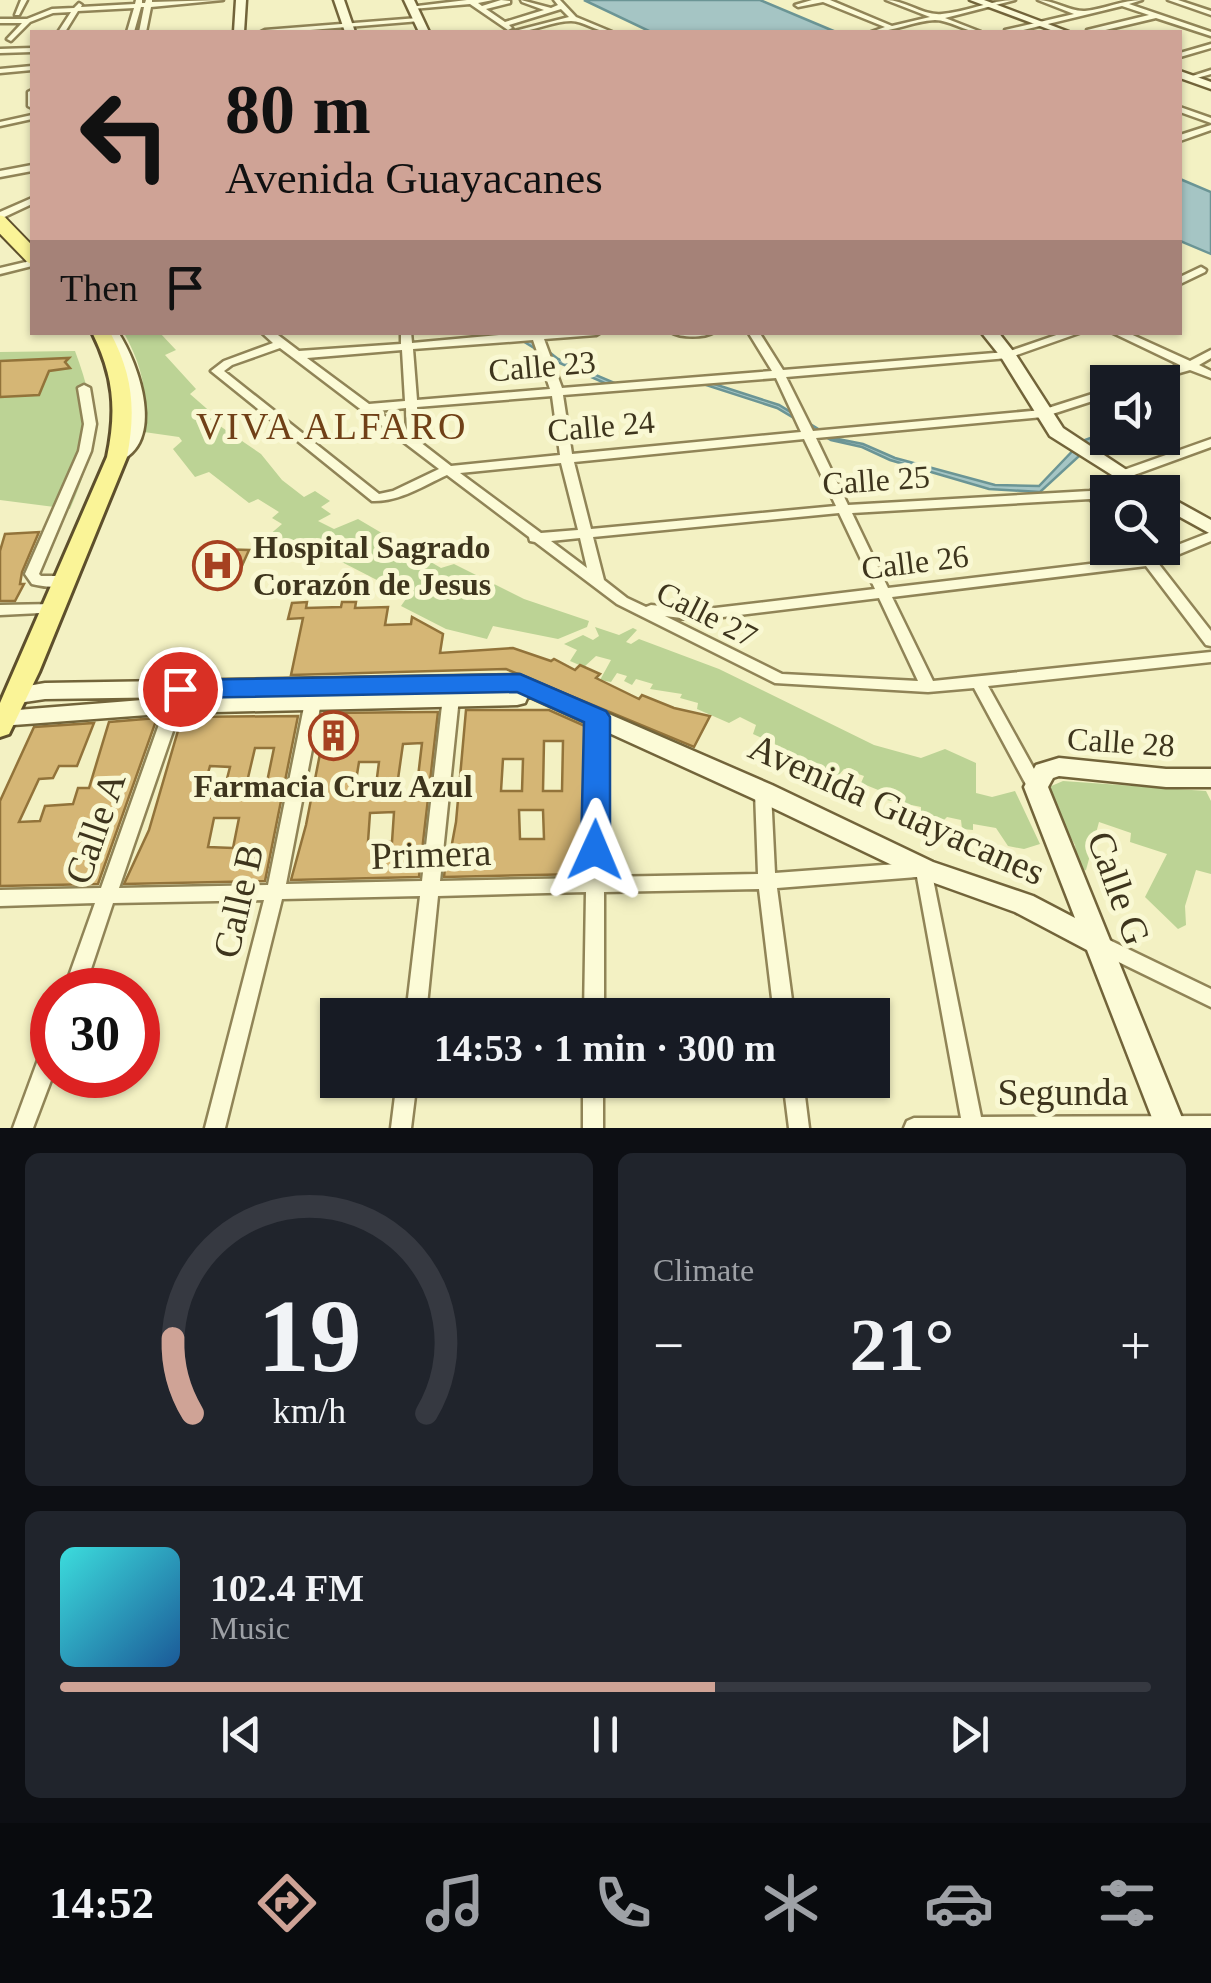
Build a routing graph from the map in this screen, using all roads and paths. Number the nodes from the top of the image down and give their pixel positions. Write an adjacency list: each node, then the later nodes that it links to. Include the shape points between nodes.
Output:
1 (24, 0): 28 (street)
2 (82, 0): 26 (street)
3 (220, 0): 18 (street)
4 (232, 0): 45 (street)
5 (241, 0): 46 (street)
6 (339, 0): 41 (street)
7 (490, 0): 24 (street)
8 (504, 0): 24 (street)
9 (823, 0): 25 (street); 52 (street)
10 (889, 0): 33 (street)
11 (962, 0): 22 (street)
12 (1012, 0): 22 (street)
13 (1041, 0): 29 (street)
14 (1109, 0): 23 (street)
15 (1139, 0): 23 (street)
16 (1171, 0): 30 (street)
17 (524, 1): 27 (street)
18 (149, 2): 19 (street); 44 (street)
19 (138, 3): 26 (street); 43 (street)
20 (560, 3): 27 (street); 32 (street)
21 (410, 4): 24 (street); 34 (street)
22 (982, 4): 33 (street); 39 (street)
23 (1120, 4): 29 (street); 31 (street)
24 (475, 5): 38 (street)
25 (798, 5)
26 (76, 9): 36 (street); 42 (street)
27 (551, 10): 32 (street); 38 (street)
28 (16, 14)
29 (1080, 14): 39 (street)
30 (1211, 14): 37 (street)
31 (1156, 16): 37 (street); 58 (street)
32 (573, 17): 50 (street); 51 (street)
33 (940, 18): 53 (street); 54 (street)
34 (418, 20): 41 (street); 48 (street)
35 (0, 21): 36 (street)
36 (28, 21): 61 (street)
37 (1174, 22): 40 (street)
38 (504, 25): 49 (street)
39 (1037, 25): 55 (street); 56 (street); 57 (street)
40 (1189, 27): 59 (street); 60 (street)
41 (349, 29): 47 (street)
42 (63, 30)
43 (131, 30)
44 (143, 30)
45 (230, 30)
46 (238, 30)
47 (321, 30)
48 (423, 30)
49 (512, 30)
50 (523, 30)
51 (603, 30)
52 (896, 30)
53 (901, 30)
54 (973, 30)
55 (1016, 30)
56 (1047, 30)
57 (1056, 30)
58 (1098, 30)
59 (1176, 30)
60 (1211, 34)
61 (11, 39)
62 (1211, 46): 65 (street)
63 (30, 50): 64 (street)
64 (0, 52)
65 (1182, 54)
66 (30, 68): 67 (street)
67 (0, 71)
68 (1211, 72): 69 (street)
69 (1183, 78): 70 (street)
70 (1211, 89)
71 (1182, 110): 74 (street)
72 (30, 117): 73 (street)
73 (0, 124)
74 (1211, 124): 75 (street)
75 (1182, 137)
76 (30, 168): 77 (street)
77 (0, 174)
78 (30, 203): 79 (street)
79 (0, 219): 80 (street); 81 (street); 83 (main road, bridge)
80 (13, 244): 82 (street); 84 (street)
81 (30, 245)
82 (30, 247)
83 (30, 259)
84 (30, 260)
85 (30, 263): 87 (street)
86 (1200, 270): 88 (street)
87 (0, 271)
88 (1182, 280)
89 (94, 335): 117 (street, via 113,374 112,442)
90 (102, 335): 117 (main road, via 122,381 126,417)
91 (112, 335): 117 (street, via 135,402 132,439)
92 (270, 335): 100 (street, Calle 27)
93 (511, 335): 99 (street)
94 (537, 335): 109 (street)
95 (754, 335): 106 (street)
96 (991, 335): 103 (street)
97 (1067, 335): 103 (street, Calle 23)
98 (1123, 335): 104 (street)
99 (407, 339): 102 (street); 111 (street)
100 (280, 344): 102 (street, Calle 27); 119 (street, Calle 24, via 217,371 371,496 387,497)
101 (1211, 353): 104 (street)
102 (296, 354): 112 (street, Calle 27)
103 (1008, 355): 106 (street, Calle 23); 113 (street)
104 (1190, 366): 105 (street); 107 (street)
105 (1180, 369)
106 (779, 372): 109 (street, Calle 23); 114 (street)
107 (1211, 375)
108 (84, 388): 132 (street, via 90,424 82,460 32,574 38,582)
109 (558, 392): 111 (street, Calle 23); 118 (street)
110 (1090, 398): 113 (street, Calle 24)
111 (412, 406): 112 (street, Calle 23); 116 (street)
112 (367, 408): 116 (street, Calle 27)
113 (1042, 413): 114 (street, Calle 24); 120 (street, via 1070,444)
114 (808, 434): 118 (street, Calle 24); 123 (street)
115 (1211, 443): 121 (street)
116 (414, 444): 119 (street, Calle 27)
117 (118, 453): 132 (main road)
118 (566, 456): 119 (street, Calle 24); 126 (street)
119 (447, 470): 128 (street, Calle 27)
120 (1120, 475)
121 (1125, 475)
122 (1090, 495): 123 (street, Calle 25)
123 (844, 509): 126 (street, Calle 25); 134 (street)
124 (1180, 510): 125 (street)
125 (1211, 528)
126 (582, 532): 128 (street, Calle 25); 133 (street)
127 (1211, 536): 129 (street, Calle 26)
128 (534, 538): 133 (street, Calle 27)
129 (1180, 549)
130 (1119, 565): 134 (street, Calle 26)
131 (1154, 565): 138 (street)
132 (65, 581): 136 (main road)
133 (598, 584): 135 (street, Calle 27)
134 (884, 594): 135 (street, Calle 26, via 698,615); 142 (street)
135 (622, 601): 142 (street, Calle 27, via 780,679)
136 (55, 609): 137 (street); 140 (main road)
137 (0, 610)
138 (1211, 641)
139 (1211, 657): 141 (street, Calle 27)
140 (38, 680): 145 (street, Avenida Guayacanes); 147 (main road, via 18,695)
141 (979, 683): 142 (street, Calle 27); 149 (street, Calle G)
142 (928, 687)
143 (452, 691): 144 (street, Avenida Guayacanes); 146 (street, Avenida Guayacanes, via 551,696); 154 (street)
144 (315, 694): 145 (street, Avenida Guayacanes); 155 (street, Calle B)
145 (177, 697): 147 (street, Avenida Guayacanes); 157 (street, Calle A)
146 (597, 717): 150 (street, Avenida Guayacanes); 153 (street)
147 (2, 723)
148 (1211, 778): 149 (street, Calle 28, via 1058,767 1044,771)
149 (1036, 787): 156 (street, Calle G)
150 (763, 792): 151 (street, Avenida Guayacanes); 152 (street)
151 (924, 870): 152 (street, Primera); 159 (street, Avenida Guayacanes); 171 (street)
152 (767, 881): 153 (street, Primera); 164 (street)
153 (595, 883): 154 (street, Primera); 163 (street)
154 (432, 886): 155 (street, Primera); 162 (street)
155 (275, 893): 157 (street, Primera); 173 (street, Calle B)
156 (1078, 896): 159 (street, via 1051,910); 160 (street, Calle G)
157 (109, 897): 158 (street, Primera); 161 (street, Calle A)
158 (0, 898)
159 (1024, 904): 160 (street, Avenida Guayacanes)
160 (1096, 942): 165 (street, Avenida Guayacanes); 178 (street, Calle G)
161 (82, 968)
162 (418, 998)
163 (594, 998)
164 (782, 998)
165 (1211, 998)
166 (34, 1098): 172 (street)
167 (405, 1098): 174 (street)
168 (593, 1098): 175 (street)
169 (795, 1098): 176 (street)
170 (1211, 1126): 178 (street, Segunda)
171 (973, 1127): 177 (street, Segunda); 178 (street, Segunda)
172 (23, 1128)
173 (215, 1128)
174 (401, 1128)
175 (593, 1128)
176 (799, 1128)
177 (914, 1128)
178 (1171, 1128)

